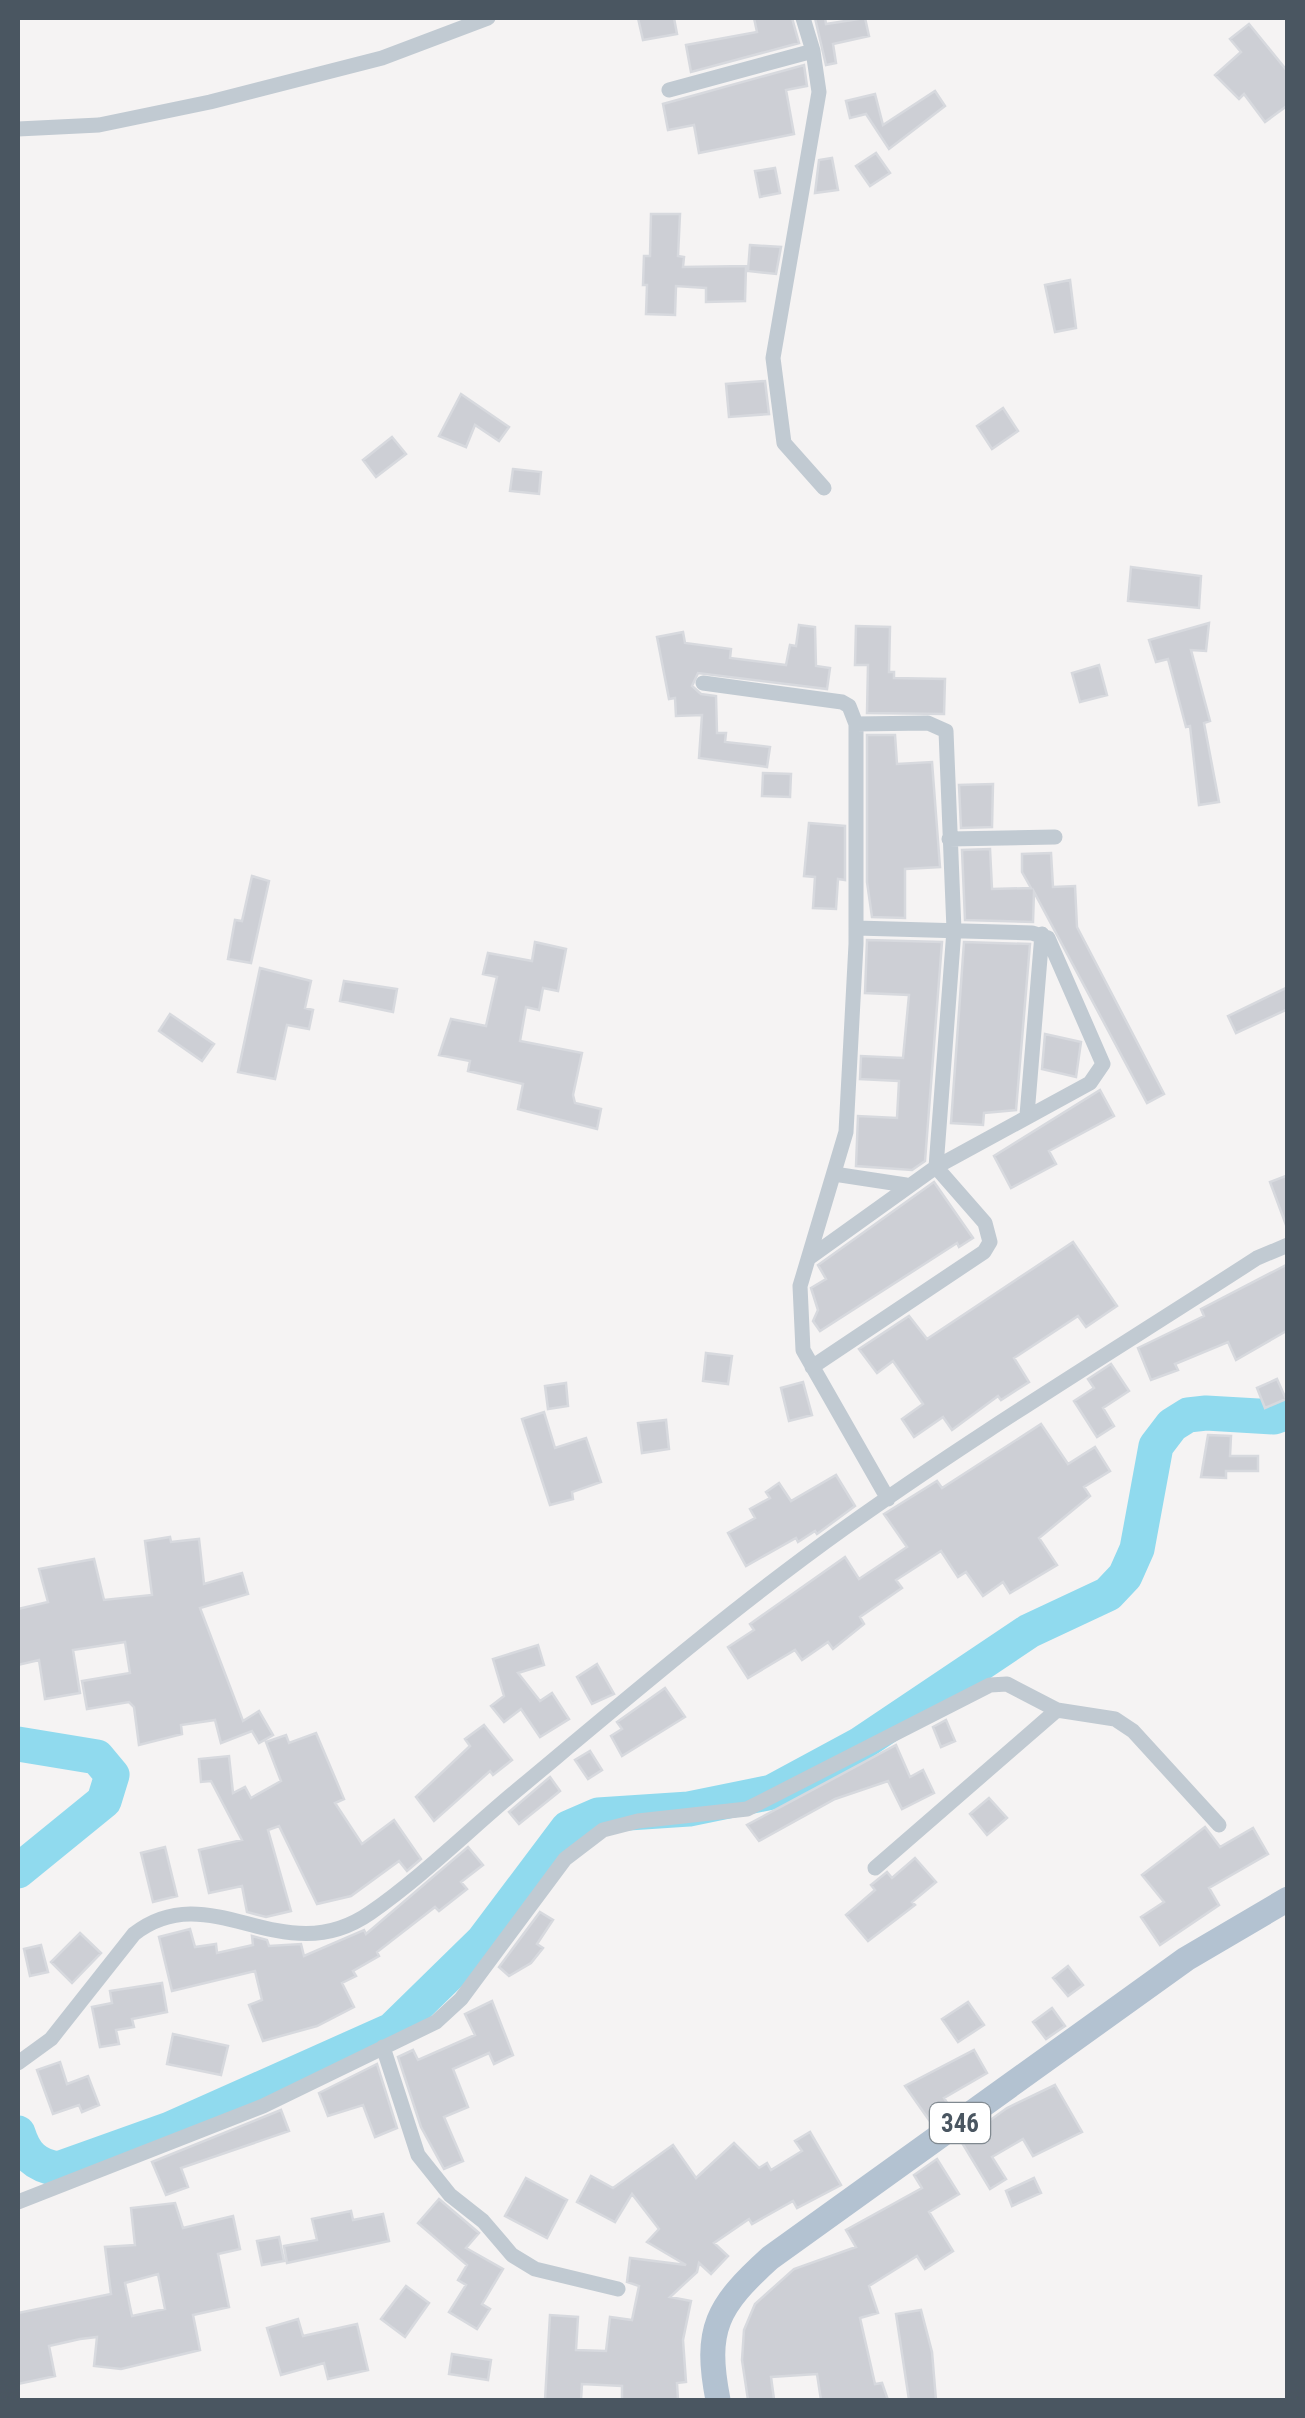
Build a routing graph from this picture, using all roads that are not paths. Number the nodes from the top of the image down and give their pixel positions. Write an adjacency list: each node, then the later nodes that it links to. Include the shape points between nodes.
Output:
1 (488, 18): 5 (street, via 382,58 210,102 99,125)
2 (803, 18): 3 (street)
3 (813, 51): 4 (street); 6 (street, via 819,92 773,358 784,443)
4 (669, 90)
5 (18, 129)
6 (824, 488)
7 (704, 684): 8 (street, via 842,702)
8 (856, 724): 10 (street, via 942,726); 11 (street)
9 (1055, 837): 10 (street)
10 (949, 839): 12 (street)
11 (856, 928): 12 (street); 16 (street, via 846,1132)
12 (954, 930): 13 (street); 15 (street)
13 (1042, 934): 14 (street); 14 (street, via 1053,942 1103,1064 1090,1083)
14 (1027, 1115): 15 (street)
15 (936, 1167): 17 (street); 20 (street, via 985,1223 990,1242 984,1252)
16 (834, 1174): 17 (street); 19 (street)
17 (906, 1185): 19 (street)
18 (1288, 1245): 21 (street, via 1257,1258)
19 (808, 1258): 20 (street, via 800,1286 803,1350)
20 (812, 1367): 21 (street)
21 (888, 1499): 27 (street, via 582,1736 370,1913 319,1936 208,1915 150,1921 51,2040)
22 (1058, 1710): 23 (street, via 1115,1718); 24 (street); 26 (street, via 1007,1684 990,1686 747,1809 603,1830 564,1859 460,1999 436,2022)
23 (1219, 1825)
24 (875, 1868)
25 (1288, 1899): 30 (main road, 346, via 1186,1959 770,2258 716,2322 710,2348)
26 (383, 2048): 28 (street, via 263,2106); 29 (street, via 418,2155 450,2195 512,2256 535,2269)
27 (18, 2063)
28 (18, 2202)
29 (618, 2289)
30 (718, 2400)

